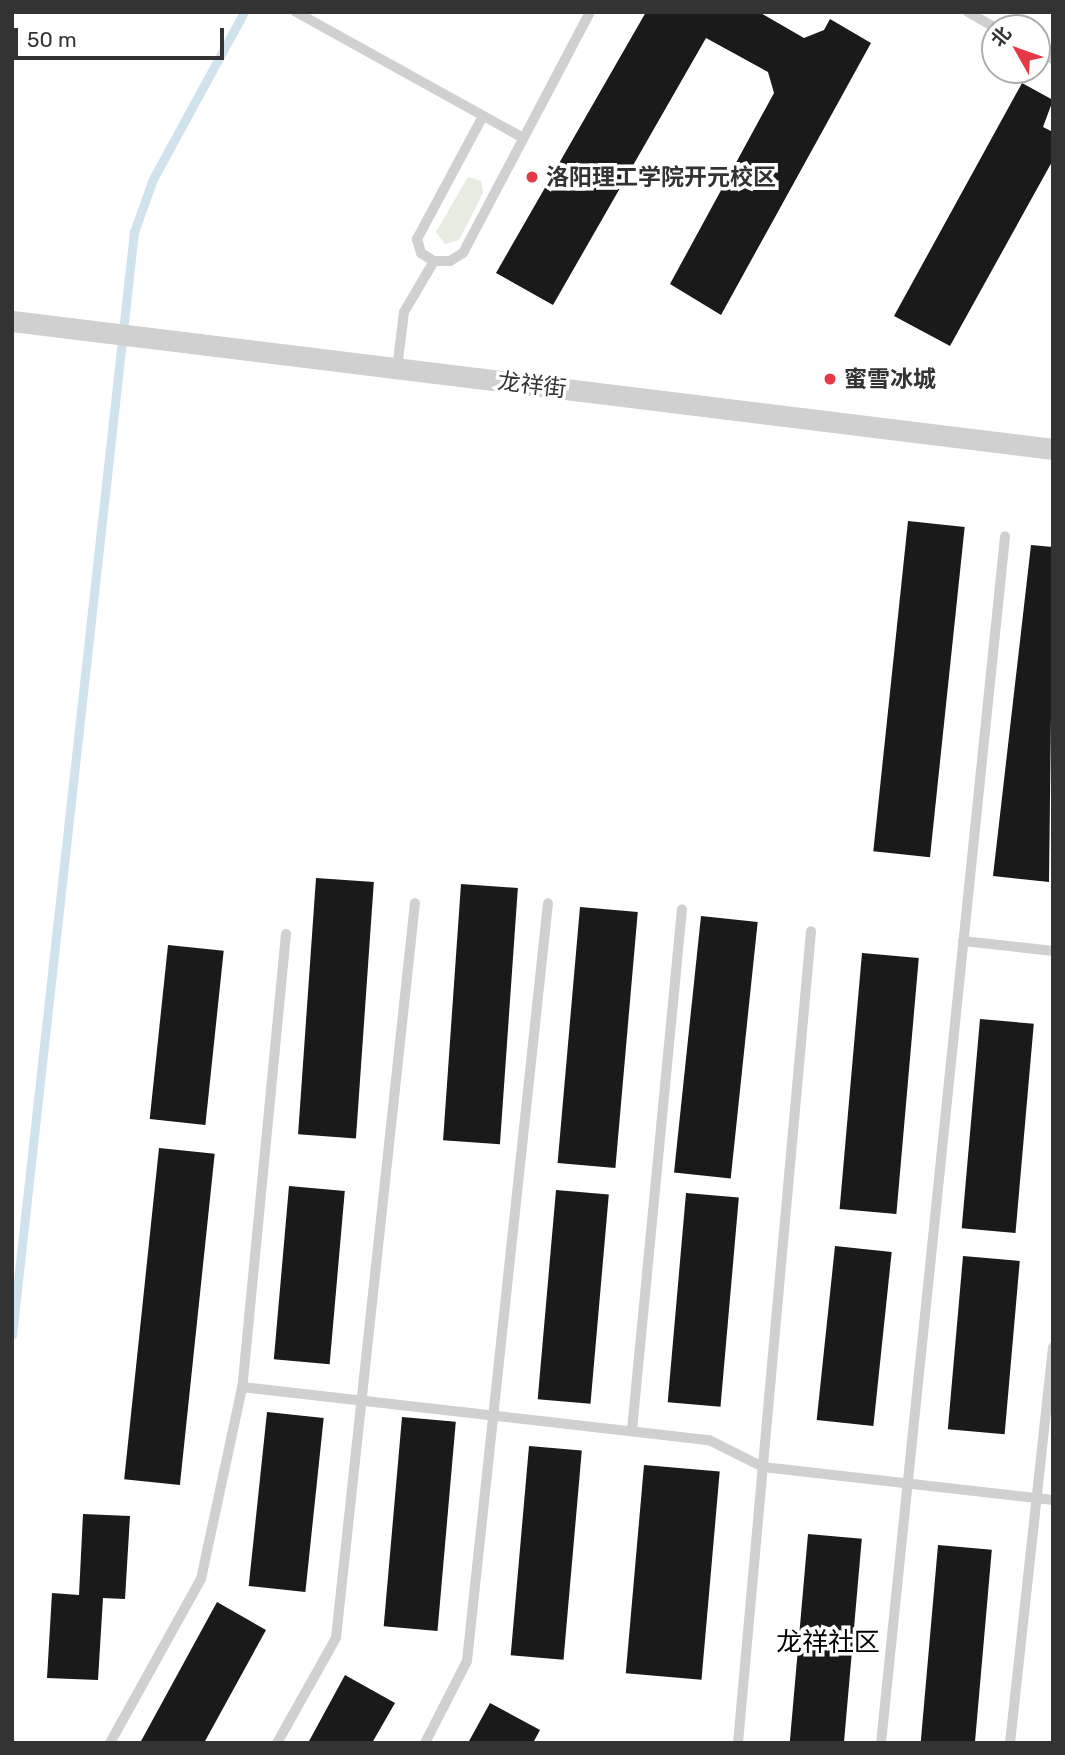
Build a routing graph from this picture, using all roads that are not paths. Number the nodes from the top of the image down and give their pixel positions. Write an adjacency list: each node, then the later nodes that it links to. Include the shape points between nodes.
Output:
1 (296, 12): 3 (lane)
2 (590, 12): 4 (lane)
3 (482, 116): 4 (lane); 5 (lane, via 417,239 421,253)
4 (523, 138): 5 (lane, via 463,253 450,261)
5 (434, 261): 7 (lane, via 404,312)
6 (12, 321): 7 (street, 龙祥街)
7 (397, 369): 8 (street, 龙祥街)
8 (1053, 449)
9 (1005, 536): 15 (lane)
10 (415, 902): 19 (lane)
11 (548, 904): 20 (lane)
12 (682, 909): 21 (lane)
13 (811, 931): 22 (lane)
14 (286, 934): 18 (lane)
15 (963, 941): 16 (lane); 23 (lane)
16 (1053, 951)
17 (1053, 1347): 24 (lane)
18 (242, 1387): 19 (lane); 26 (lane, via 201,1579)
19 (363, 1401): 20 (lane); 27 (lane, via 336,1638)
20 (493, 1415): 21 (lane); 28 (lane, via 467,1661)
21 (632, 1430): 22 (lane, via 709,1440)
22 (763, 1467): 23 (lane); 29 (lane)
23 (908, 1483): 24 (lane); 30 (lane)
24 (1036, 1498): 25 (lane); 31 (lane)
25 (1053, 1500)
26 (110, 1743)
27 (277, 1743)
28 (425, 1743)
29 (738, 1743)
30 (881, 1743)
31 (1010, 1743)

